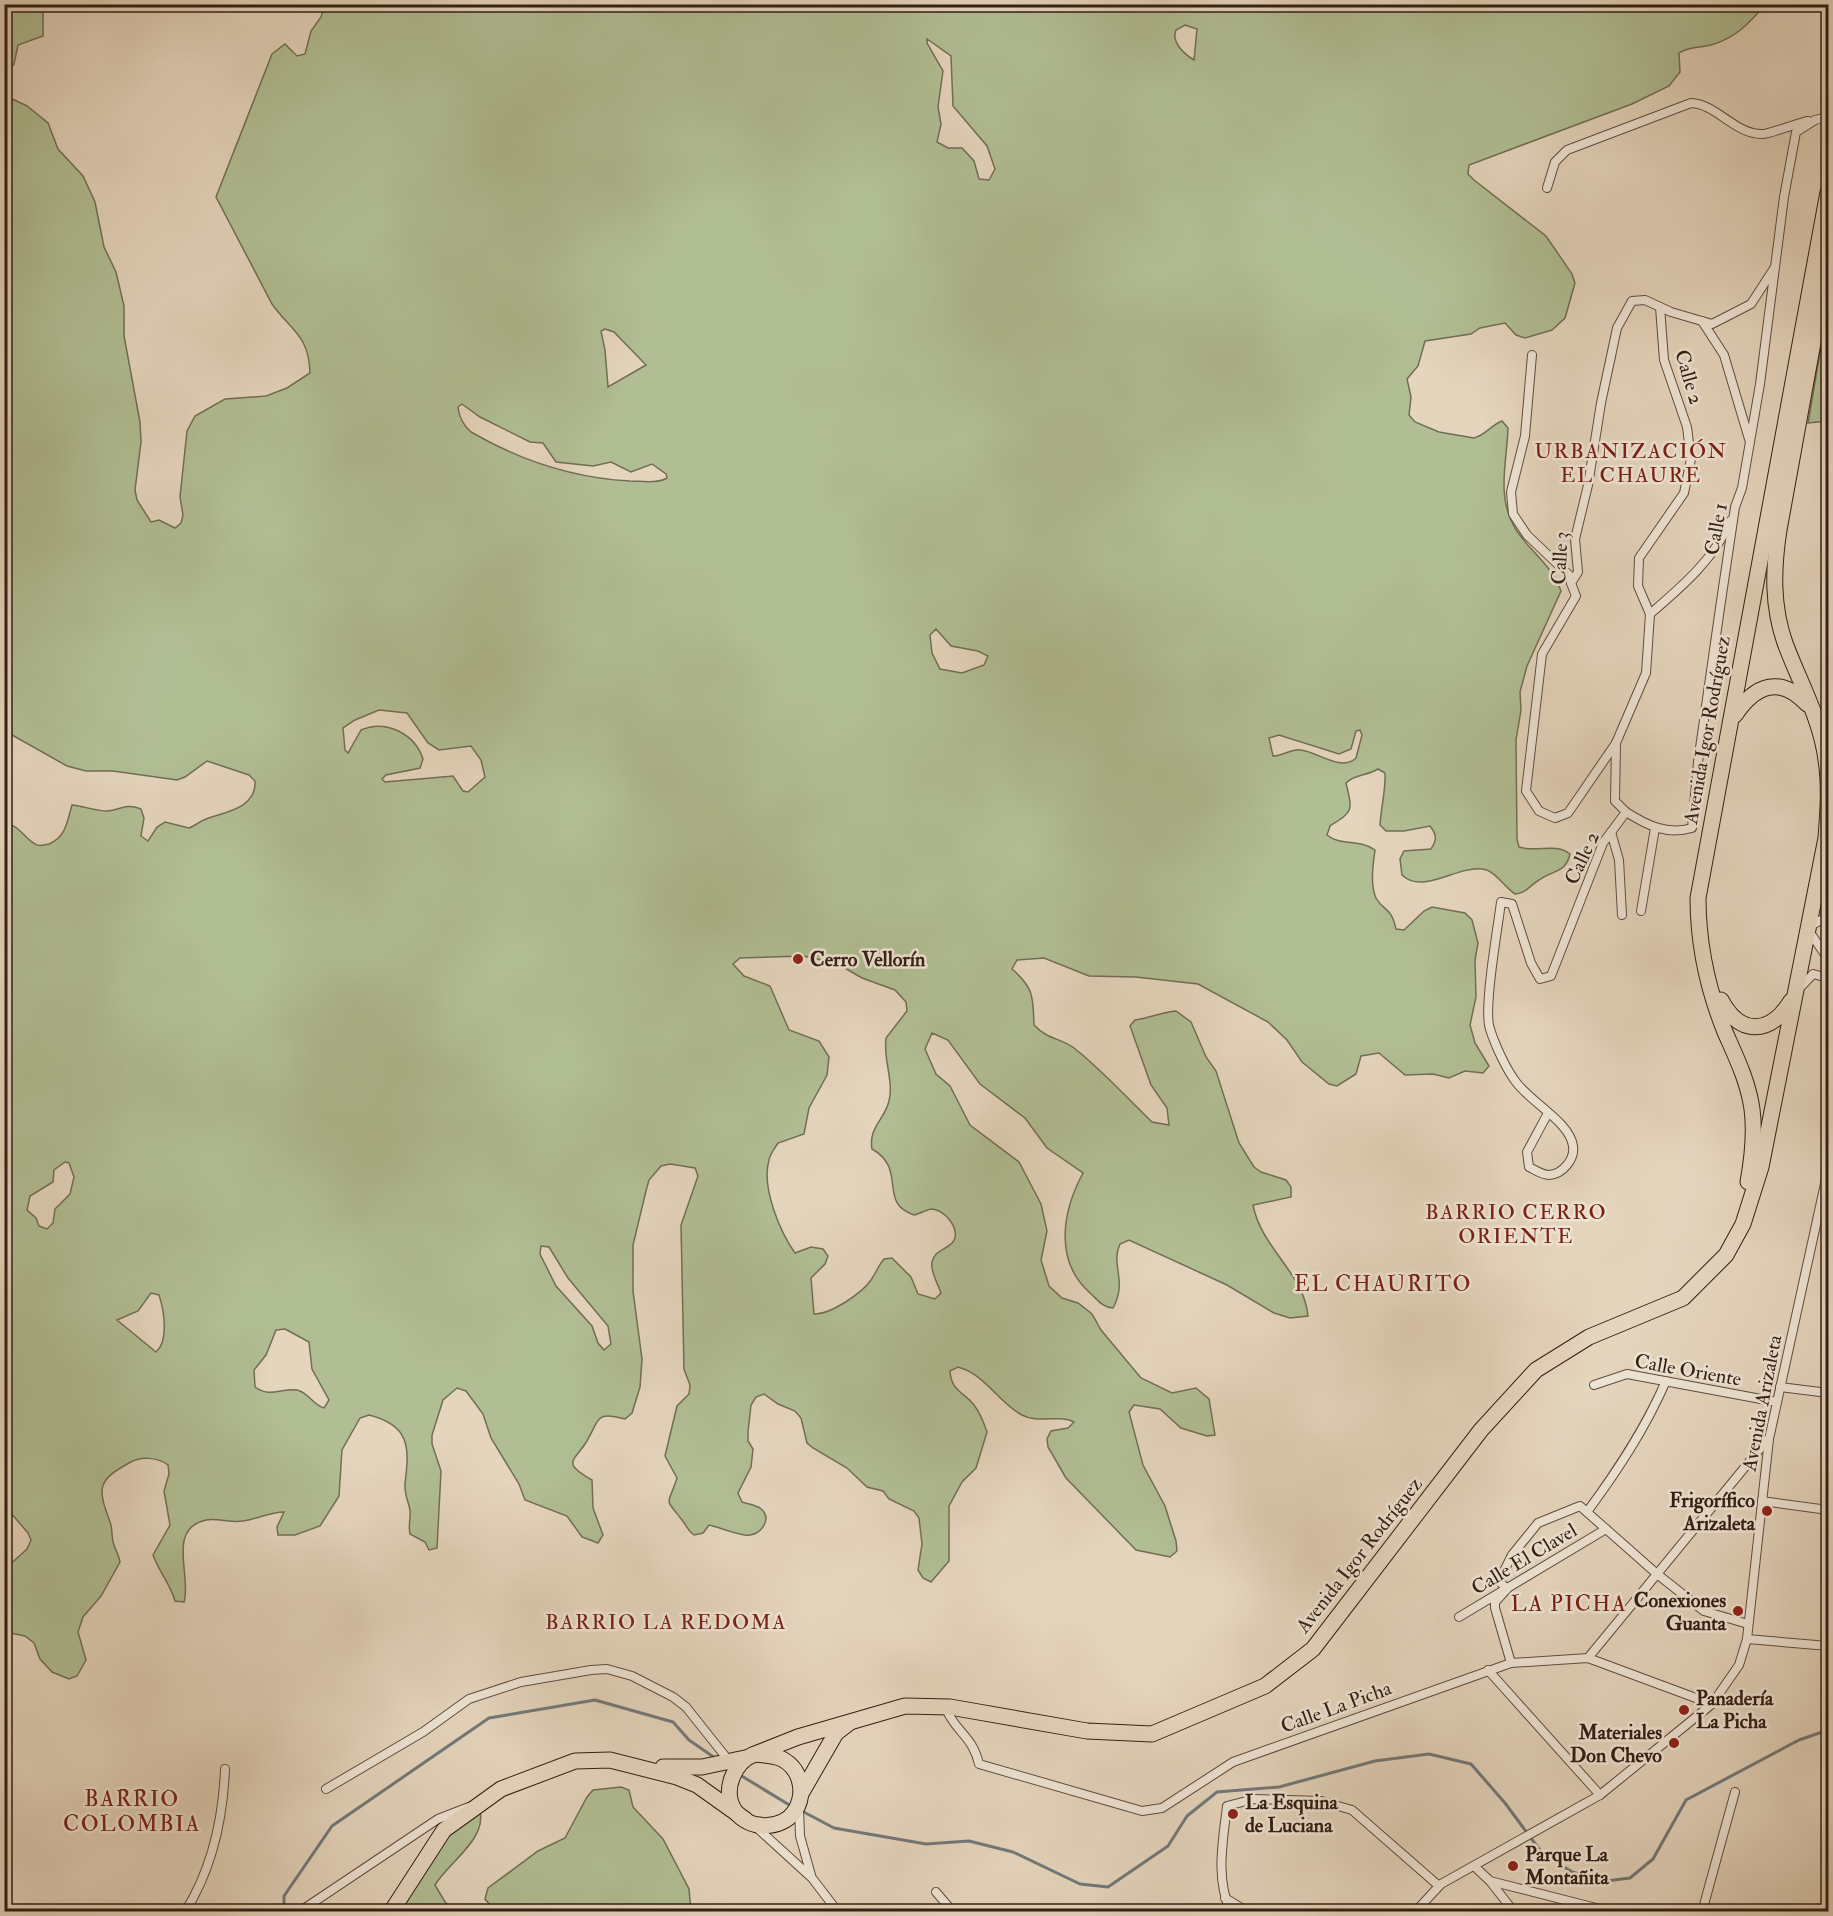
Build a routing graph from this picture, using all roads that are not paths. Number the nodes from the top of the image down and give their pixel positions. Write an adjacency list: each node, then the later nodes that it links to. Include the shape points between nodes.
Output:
1 (1824, 120): 2 (street, via 1763,134 1742,128 1706,106 1691,103 1567,150 1555,162); 5 (street, Calle 1, via 1796,132)
2 (1547, 188)
3 (1828, 192): 14 (highway, Avenida Igor Rodríguez)
4 (1828, 260): 13 (highway, Avenida Igor Rodríguez, via 1774,562 1773,587 1781,627)
5 (1775, 267): 7 (street, via 1752,304 1712,324); 9 (street, Calle 1)
6 (1660, 307): 7 (street); 11 (street, Calle 3, via 1645,300 1632,301 1617,328 1575,539 1578,572); 12 (street, Calle 2, via 1664,360 1687,428 1691,459 1684,493 1639,558 1638,586)
7 (1702, 321): 9 (street, via 1724,355)
8 (1533, 355): 11 (street, via 1525,436 1511,492 1513,514 1527,535 1569,575)
9 (1750, 442): 10 (street, Calle 1)
10 (1735, 507): 12 (street, via 1724,535 1688,581); 18 (street, Calle 1, via 1692,828 1678,832)
11 (1571, 583): 15 (street, Calle 3, via 1576,596 1542,654 1526,791 1539,811 1555,818 1568,813)
12 (1650, 614): 15 (street, Calle 2, via 1646,673)
13 (1811, 709): 14 (highway, via 1798,694 1775,686 1744,701); 16 (highway, Avenida Igor Rodríguez, via 1826,759)
14 (1732, 719): 25 (highway, Avenida Igor Rodríguez, via 1698,898)
15 (1616, 743): 17 (street, Calle 2, via 1615,801)
16 (1828, 806): 23 (highway, Avenida Igor Rodríguez, via 1826,838)
17 (1626, 812): 18 (street); 19 (street, Calle 2)
18 (1655, 828): 20 (street)
19 (1611, 832): 21 (street, via 1619,860); 28 (street, Calle 2, via 1603,843 1551,976 1540,979 1512,904 1501,902 1489,1028 1516,1082)
20 (1641, 911)
21 (1622, 915)
22 (1828, 916): 23 (street)
23 (1807, 928): 24 (street); 27 (highway, Avenida Igor Rodríguez)
24 (1828, 960)
25 (1704, 961): 27 (highway, via 1736,1022 1754,1027 1773,1022 1782,1016); 30 (highway, Avenida Igor Rodríguez, via 1725,1032 1743,1072 1752,1111 1751,1166 1746,1190)
26 (1828, 978): 27 (street, via 1813,974)
27 (1794, 995): 30 (highway, Avenida Igor Rodríguez, via 1752,1198 1734,1241)
28 (1548, 1113): 28 (street, Calle 2, via 1570,1135 1573,1148 1571,1159 1551,1175 1528,1167 1527,1152)
29 (1828, 1170): 33 (street, Avenida Arizaleta)
30 (1716, 1267): 51 (highway, Avenida Igor Rodríguez, via 1683,1298 1589,1337 1536,1370 1481,1430 1313,1649 1265,1686 1152,1734 1087,1731)
31 (1666, 1381): 32 (street, Calle Oriente, via 1627,1374); 35 (street, Calle Oriente); 39 (street, via 1625,1462)
32 (1594, 1385)
33 (1780, 1387): 34 (street); 35 (street, Avenida Arizaleta)
34 (1828, 1393)
35 (1777, 1402): 36 (street, Avenida Arizaleta)
36 (1768, 1438): 37 (street, Avenida Arizaleta); 41 (street)
37 (1762, 1501): 38 (street); 44 (street, Avenida Arizaleta)
38 (1828, 1510)
39 (1587, 1512): 40 (street); 42 (street, via 1580,1506 1538,1523 1512,1555 1499,1581)
40 (1606, 1529): 41 (street); 42 (street, Calle El Clavel)
41 (1657, 1574): 44 (street, via 1704,1611); 47 (street)
42 (1507, 1588): 43 (street, Calle El Clavel); 48 (street, via 1495,1602 1495,1608)
43 (1459, 1617)
44 (1748, 1624): 45 (street, Avenida Arizaleta)
45 (1748, 1639): 46 (street); 50 (street, Avenida Arizaleta, via 1739,1665)
46 (1828, 1646)
47 (1588, 1658): 48 (street, Calle La Picha); 50 (street, Calle La Picha)
48 (1511, 1663): 49 (street, Calle La Picha)
49 (1488, 1670): 51 (street, Calle La Picha, via 1233,1762 1162,1808 1142,1811 979,1764 975,1747 956,1728 948,1713); 58 (street)
50 (1712, 1704): 58 (street, Avenida Arizaleta)
51 (950, 1707): 52 (highway, Avenida Igor Rodríguez, via 905,1706)
52 (868, 1715): 53 (highway, Avenida Igor Rodríguez, via 798,1737); 59 (highway, Avenida Igor Rodríguez, via 852,1720 836,1733)
53 (737, 1763): 54 (highway); 56 (street, via 673,1697 632,1676 607,1669 591,1670 521,1682 469,1699 423,1732); 59 (highway, via 781,1758 792,1765 800,1782); 61 (highway, via 732,1801 735,1811)
54 (645, 1767): 60 (highway, via 610,1760 575,1761 521,1780); 61 (highway, via 697,1785)
55 (225, 1769): 68 (street, via 215,1842)
56 (326, 1789)
57 (1735, 1792): 78 (street)
58 (1600, 1795): 62 (street, Avenida Arizaleta)
59 (800, 1797): 61 (highway, via 787,1819 769,1826); 63 (street, via 799,1822)
60 (480, 1802): 69 (street, via 438,1819); 70 (highway, via 444,1830)
61 (746, 1820): 63 (street)
62 (1474, 1866): 64 (street); 65 (street)
63 (812, 1878): 71 (street)
64 (1490, 1881): 76 (street); 77 (street)
65 (1439, 1886): 67 (street, via 1352,1810 1321,1801 1254,1799 1227,1806 1221,1862); 75 (street)
66 (936, 1892): 72 (street)
67 (1224, 1898): 73 (street); 74 (street)
68 (185, 1911)
69 (299, 1911)
70 (392, 1911)
71 (838, 1911)
72 (953, 1911)
73 (1231, 1911)
74 (1248, 1911)
75 (1415, 1911)
76 (1514, 1911)
77 (1612, 1911)
78 (1702, 1911)

